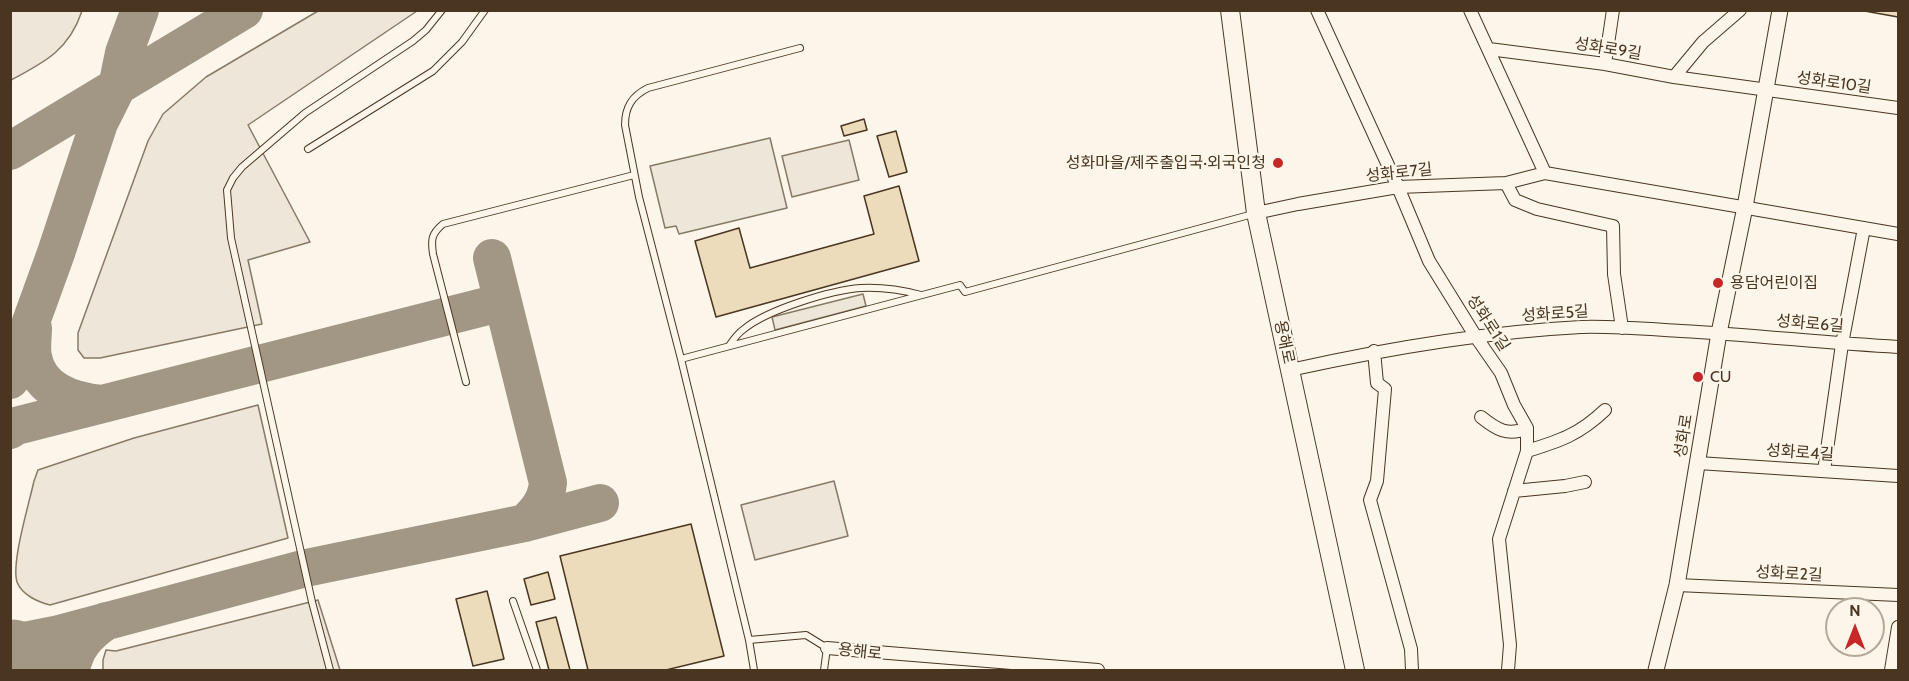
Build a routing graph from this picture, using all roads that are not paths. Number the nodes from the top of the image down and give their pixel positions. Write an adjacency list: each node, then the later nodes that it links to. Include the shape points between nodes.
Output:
1 (442, 10): 50 (lane, via 413,41 305,113 264,147 233,178 227,190 231,238)
2 (485, 10): 15 (lane, via 462,42 432,71)
3 (1230, 10): 21 (main road, 용해로)
4 (1317, 10): 19 (street, 성화로1길)
5 (1470, 10): 10 (street)
6 (1613, 10): 11 (street)
7 (1740, 10): 12 (street, via 1703,42)
8 (1780, 10): 13 (street, 성화로)
9 (800, 48): 17 (lane, via 638,93 625,113)
10 (1489, 49): 11 (street, 성화로9길); 16 (street)
11 (1605, 64): 12 (street, 성화로9길)
12 (1674, 77): 13 (street, 성화로9길)
13 (1765, 90): 14 (street, 성화로10길); 20 (street, 성화로)
14 (1899, 108)
15 (308, 149)
16 (1545, 173): 18 (street, 성화로7길); 20 (street, 성화로7길)
17 (634, 174): 32 (lane); 34 (lane, via 443,224 435,231 431,240)
18 (1506, 183): 19 (street, 성화로7길); 25 (street, via 1515,200 1537,209 1612,226)
19 (1398, 187): 21 (street, 성화로7길); 27 (street, 성화로1길, via 1429,261)
20 (1745, 207): 22 (street); 26 (street, 성화로)
21 (1256, 213): 24 (lane, via 965,292 960,285); 33 (main road, 용해로)
22 (1864, 228): 23 (street); 28 (street)
23 (1899, 234)
24 (922, 295): 29 (lane); 29 (lane, via 885,288 847,290 761,317 742,330)
25 (1622, 327): 26 (street, 성화로5길); 27 (street, 성화로5길)
26 (1719, 333): 28 (street, 성화로6길); 39 (street, 성화로)
27 (1476, 337): 31 (street, 성화로5길); 37 (street, 성화로1길, via 1501,373)
28 (1842, 344): 30 (street, 성화로6길); 40 (street)
29 (728, 347): 32 (lane)
30 (1899, 347)
31 (1374, 351): 33 (street, 성화로5길); 56 (street, via 1377,382 1385,389 1377,481 1370,500 1411,649)
32 (681, 359): 48 (lane)
33 (1290, 370): 55 (main road, 용해로)
34 (466, 382)
35 (1605, 410): 38 (street, via 1588,426 1563,440)
36 (1480, 417): 37 (street, via 1496,429 1516,434)
37 (1527, 428): 38 (street, 성화로1길)
38 (1527, 451): 43 (street, 성화로1길)
39 (1698, 463): 40 (street, 성화로4길); 44 (street, 성화로)
40 (1824, 471): 41 (street, 성화로4길)
41 (1899, 476)
42 (1585, 482): 43 (street)
43 (1514, 491): 57 (street, 성화로1길, via 1499,539 1510,645)
44 (1677, 585): 45 (street, 성화로2길); 58 (street, 성화로)
45 (1899, 595)
46 (513, 601): 51 (lane)
47 (1899, 627): 59 (street)
48 (749, 640): 49 (lane, 용해로, via 806,635); 52 (lane)
49 (827, 648): 53 (lane); 54 (street, 용해로)
50 (330, 670)
51 (537, 670)
52 (754, 670)
53 (824, 670)
54 (1098, 670)
55 (1355, 670)
56 (1412, 670)
57 (1508, 670)
58 (1656, 670)
59 (1891, 670)

